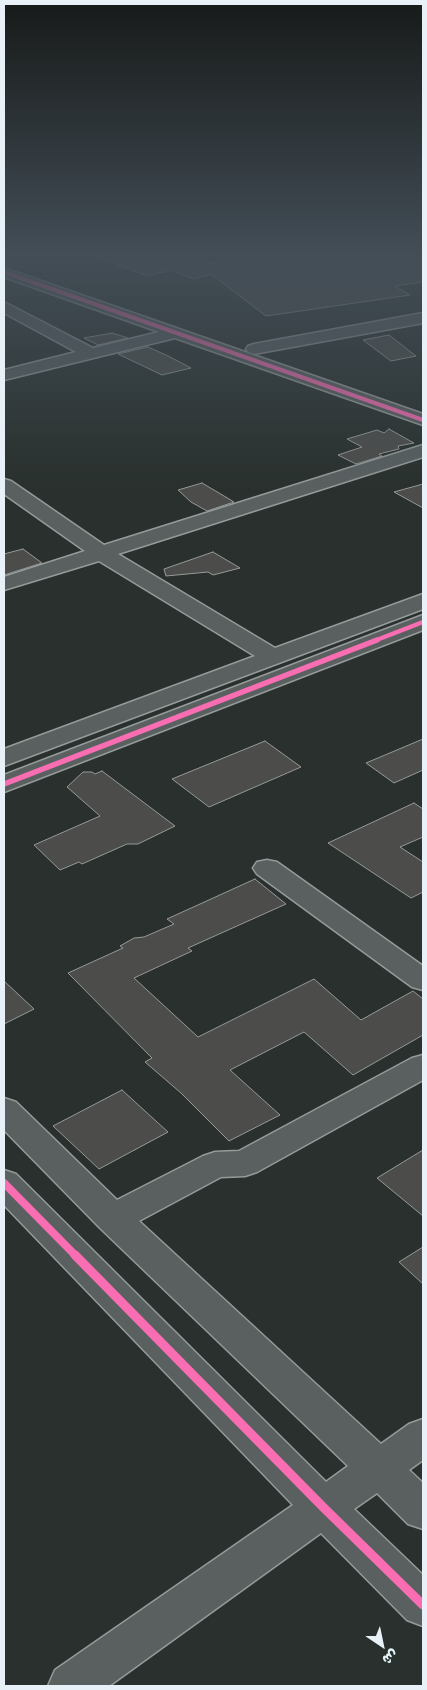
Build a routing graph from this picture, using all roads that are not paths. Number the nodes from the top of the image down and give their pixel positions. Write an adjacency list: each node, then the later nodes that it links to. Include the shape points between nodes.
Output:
1 (54, 334): 8 (street)
2 (168, 334): 8 (street)
3 (181, 334): 11 (street)
4 (211, 334): 7 (street)
5 (345, 334): 7 (street)
6 (367, 334): 7 (street)
7 (260, 351): 10 (street)
8 (90, 353): 9 (street)
9 (4, 375)
10 (423, 408)
11 (423, 420)
12 (423, 451): 14 (street)
13 (4, 486): 14 (street)
14 (101, 554): 15 (street); 18 (street)
15 (4, 584)
16 (423, 601): 18 (street)
17 (423, 622): 20 (street)
18 (272, 656): 19 (street)
19 (4, 758)
20 (4, 784)
21 (268, 868): 22 (street)
22 (423, 980)
23 (423, 1066): 26 (street, via 246,1163 214,1165)
24 (4, 1110): 26 (street)
25 (4, 1183): 29 (street)
26 (112, 1218): 28 (street)
27 (423, 1436): 28 (street)
28 (378, 1468): 29 (street); 30 (street)
29 (323, 1508): 31 (street); 32 (street)
30 (423, 1510)
31 (423, 1605)
32 (71, 1686)

